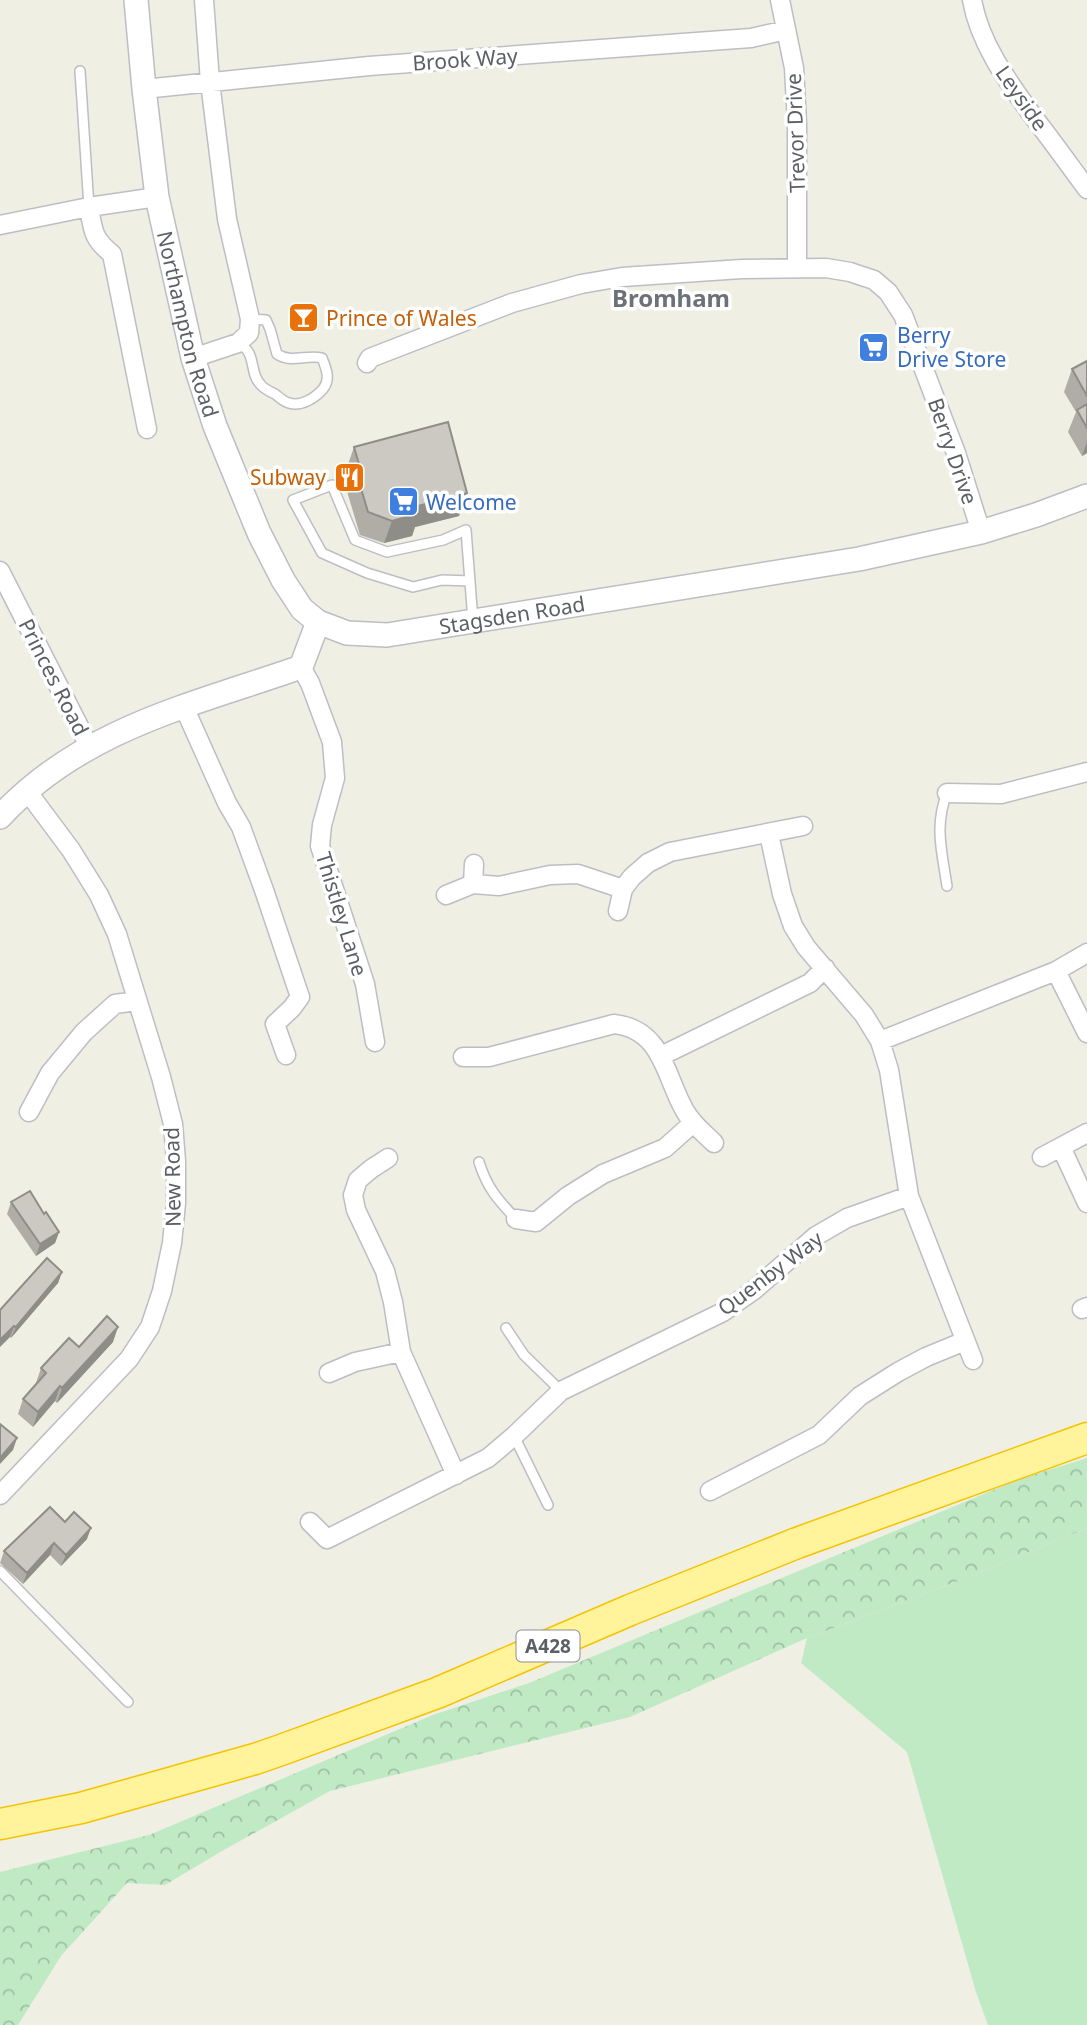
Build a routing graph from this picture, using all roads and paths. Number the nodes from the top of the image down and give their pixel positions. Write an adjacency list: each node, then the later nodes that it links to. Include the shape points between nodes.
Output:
1 (136, 0): 8 (street, Northampton Road)
2 (204, 0): 7 (street)
3 (780, 0): 5 (street, Trevor Drive)
4 (972, 0): 9 (street, Leyside, via 984,38 1006,78)
5 (786, 30): 7 (street, Brook Way, via 751,38); 13 (street, Trevor Drive, via 797,123)
6 (80, 71): 11 (lane)
7 (210, 82): 8 (street, Brook Way); 14 (street, via 226,219)
8 (144, 89): 10 (street, Northampton Road)
9 (1083, 176)
10 (157, 197): 11 (street); 16 (street, Northampton Road)
11 (89, 207): 12 (street); 18 (street, via 94,235 112,254)
12 (0, 225)
13 (797, 268): 17 (street, Berry Drive, via 622,277 581,284 512,303); 20 (street, Berry Drive, via 850,272 874,280 888,292 903,314)
14 (250, 318): 15 (street, via 249,332); 15 (lane, via 265,320 277,354 283,358 322,358 328,374 326,386 301,404 289,403 260,385 251,354)
15 (238, 343): 16 (street)
16 (193, 358): 23 (street, Northampton Road, via 259,533 302,609)
17 (367, 363)
18 (147, 429)
19 (1085, 502): 20 (street, Stagsden Road)
20 (981, 532): 24 (street, Stagsden Road, via 859,559)
21 (0, 571): 27 (street, Princes Road)
22 (470, 581): 22 (lane, via 442,580 413,587 323,553 293,500 332,485 355,540 387,552 466,530); 24 (lane)
23 (318, 622): 24 (street, Stagsden Road, via 347,633 387,635); 25 (street)
24 (473, 622)
25 (301, 667): 26 (street); 46 (street, Thistley Lane, via 332,742 335,778 320,846 365,984)
26 (184, 707): 27 (street); 47 (street, via 241,827 300,997 275,1024)
27 (89, 746): 29 (street)
28 (1087, 772): 30 (street, via 1001,794)
29 (27, 791): 31 (street); 43 (street, New Road, via 99,895 117,934)
30 (947, 793): 36 (lane, via 939,821)
31 (0, 817)
32 (803, 826): 33 (street)
33 (769, 834): 37 (street, via 670,852 648,863); 41 (street, via 793,926)
34 (474, 864): 35 (street)
35 (473, 884): 37 (street, via 499,886 578,874); 38 (street)
36 (947, 886)
37 (624, 889): 39 (street)
38 (446, 895)
39 (618, 911)
40 (1087, 953): 42 (street)
41 (825, 968): 45 (street); 48 (street, via 810,983)
42 (1056, 971): 44 (street); 45 (street)
43 (137, 1001): 50 (street, via 115,1004 84,1032 50,1073); 71 (street, New Road, via 173,1124 176,1203 162,1291 150,1327 129,1359)
44 (1087, 1034)
45 (880, 1041): 58 (street, via 889,1070)
46 (375, 1042)
47 (286, 1055)
48 (661, 1056): 49 (street, via 642,1033 614,1024 489,1057); 51 (street)
49 (463, 1057)
50 (29, 1112)
51 (693, 1123): 53 (street); 60 (street, via 665,1148 594,1179 536,1222)
52 (1087, 1133): 54 (street)
53 (714, 1143)
54 (1061, 1147): 55 (street); 59 (street)
55 (1042, 1157)
56 (388, 1158): 63 (street, via 358,1180 354,1195 356,1210 386,1271)
57 (479, 1162): 60 (lane, via 496,1198)
58 (909, 1196): 62 (street); 66 (street, Quenby Way, via 847,1218 816,1236 723,1312)
59 (1087, 1202)
60 (516, 1219)
61 (506, 1328): 66 (lane, via 524,1354)
62 (965, 1341): 64 (street); 70 (street, via 898,1372 860,1396 819,1435)
63 (401, 1352): 65 (street); 69 (street)
64 (973, 1360)
65 (329, 1373)
66 (561, 1391): 67 (street, Quenby Way)
67 (514, 1436): 69 (street, Quenby Way, via 488,1458); 72 (lane)
68 (1087, 1438): 76 (highway, A428, via 797,1543 437,1693 281,1750 81,1808)
69 (456, 1475): 73 (street, Quenby Way, via 327,1539)
70 (710, 1491)
71 (0, 1495)
72 (548, 1505)
73 (310, 1522)
74 (0, 1571): 75 (lane)
75 (128, 1702)
76 (0, 1824)

